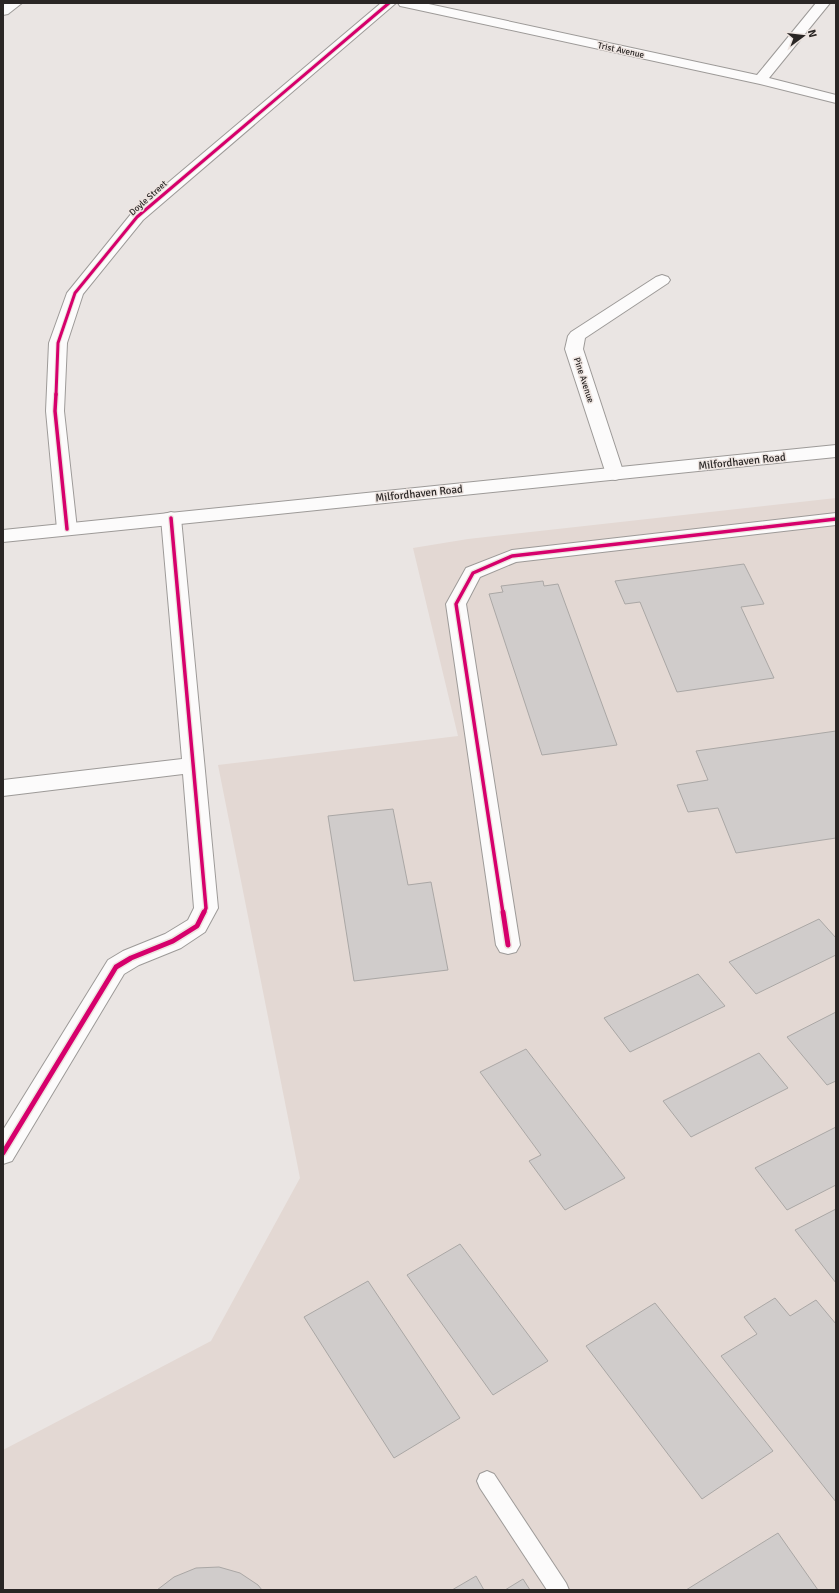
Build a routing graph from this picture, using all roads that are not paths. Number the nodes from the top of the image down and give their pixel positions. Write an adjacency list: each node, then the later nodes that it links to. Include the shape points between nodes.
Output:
1 (15, 3): 5 (street)
2 (389, 3): 13 (street, Doyle Street, via 137,217 75,292 58,343 55,411)
3 (405, 3): 6 (street, Trist Avenue)
4 (823, 3): 6 (street)
5 (3, 11)
6 (760, 80): 7 (street, Trist Avenue)
7 (836, 98)
8 (662, 280): 10 (street, Pine Avenue, via 577,336 574,349)
9 (836, 451): 10 (street, Milfordhaven Road)
10 (615, 474): 11 (street, Milfordhaven Road)
11 (171, 518): 13 (street, Milfordhaven Road); 15 (street)
12 (836, 519): 17 (street, via 512,556 473,573 456,604)
13 (68, 529): 14 (street, Milfordhaven Road)
14 (3, 536)
15 (193, 765): 16 (street); 18 (street, via 206,908 196,926 116,967)
16 (3, 788)
17 (508, 945)
18 (3, 1153)
19 (487, 1480): 20 (lane)
20 (559, 1590)

